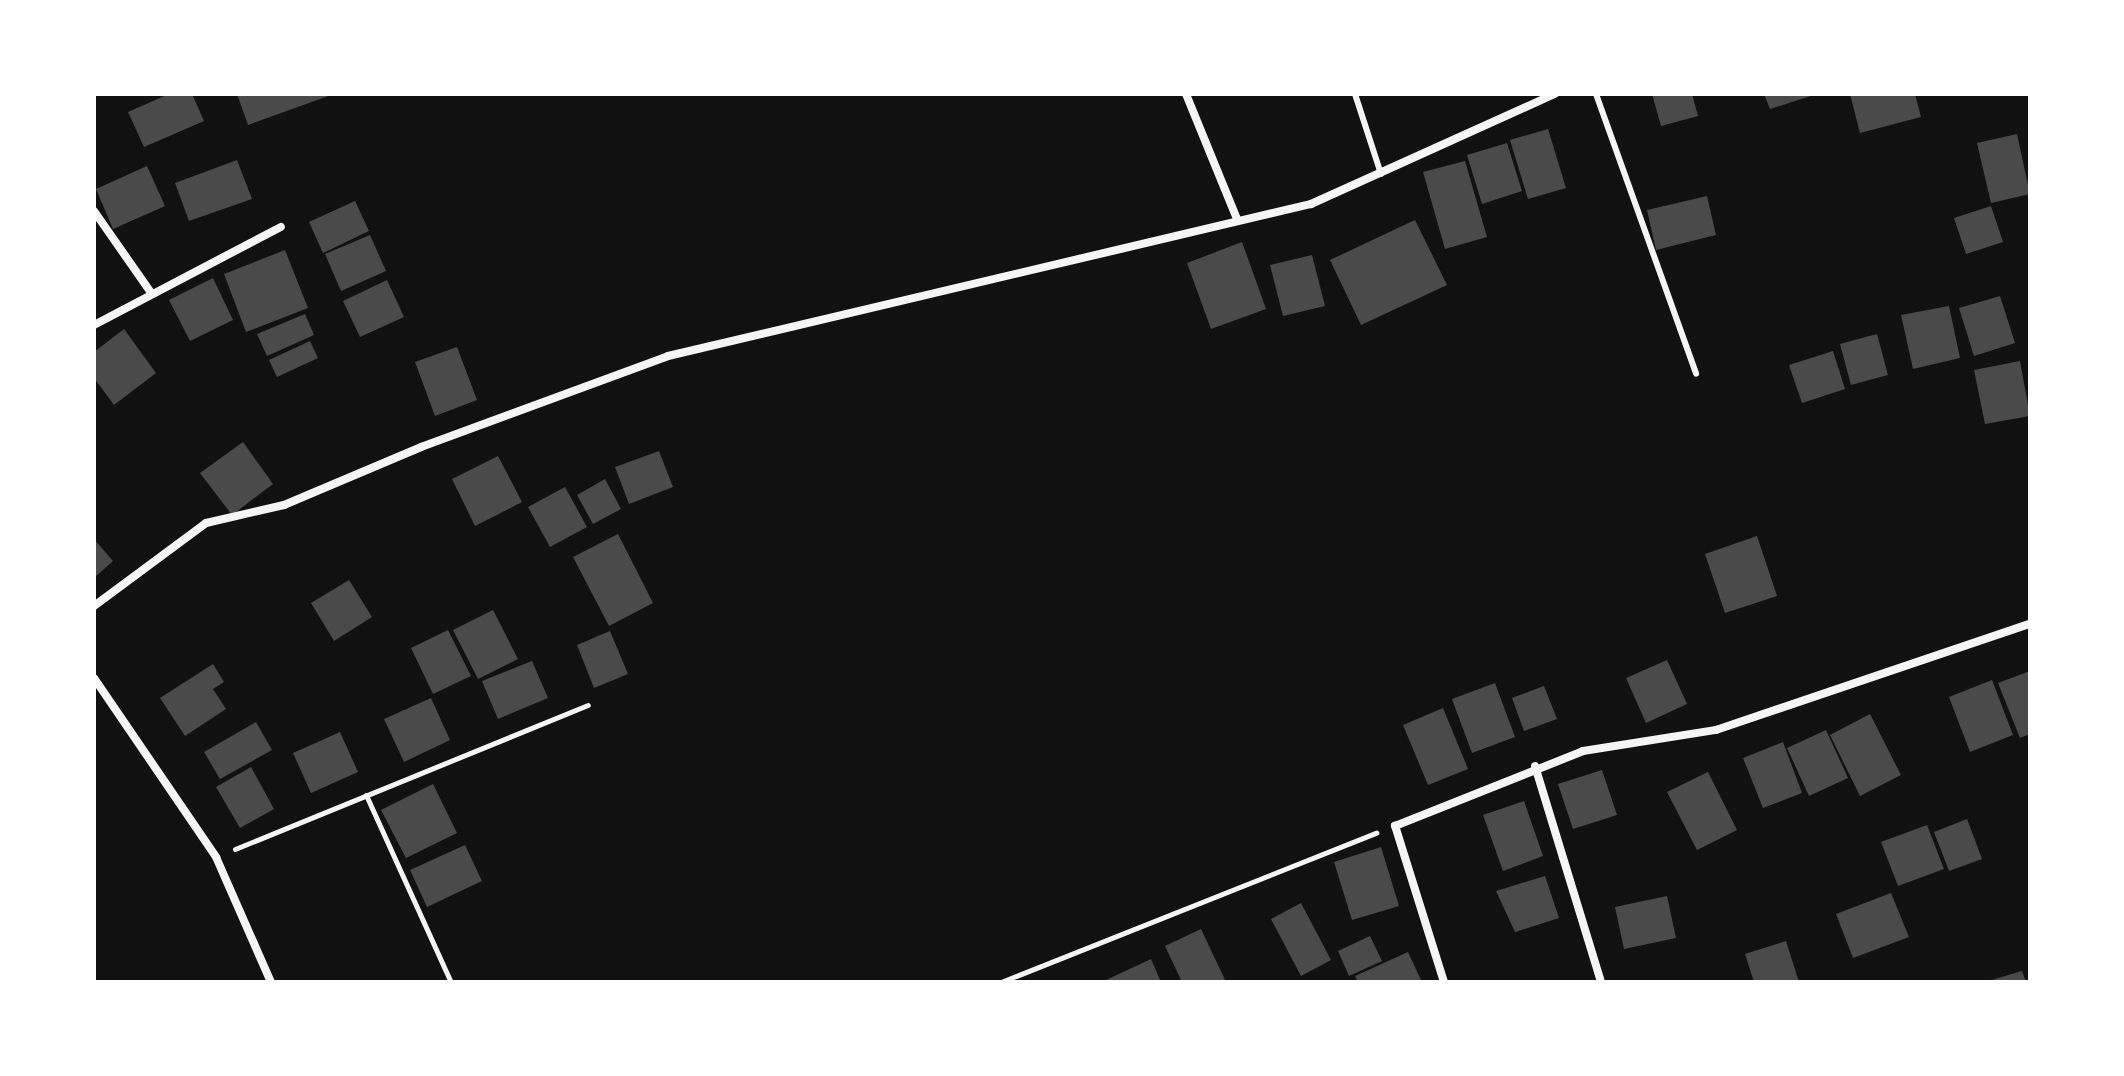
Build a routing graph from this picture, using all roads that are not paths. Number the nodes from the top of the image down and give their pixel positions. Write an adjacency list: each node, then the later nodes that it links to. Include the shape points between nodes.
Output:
1 (1186, 94): 7 (street)
2 (1355, 94): 5 (lane)
3 (1555, 94): 5 (street)
4 (1596, 94): 11 (lane)
5 (1381, 174): 7 (street, via 1311,204)
6 (94, 211): 9 (street)
7 (1237, 219): 12 (street, via 668,356 421,447 284,505 206,523)
8 (281, 227): 9 (street)
9 (152, 294): 10 (street)
10 (94, 325)
11 (1696, 374)
12 (94, 606)
13 (2030, 624): 15 (street, via 1716,730 1583,751)
14 (94, 678): 16 (street, via 216,857)
15 (1535, 766): 17 (street, via 1395,826); 18 (street)
16 (271, 982)
17 (1444, 982)
18 (1601, 982)

